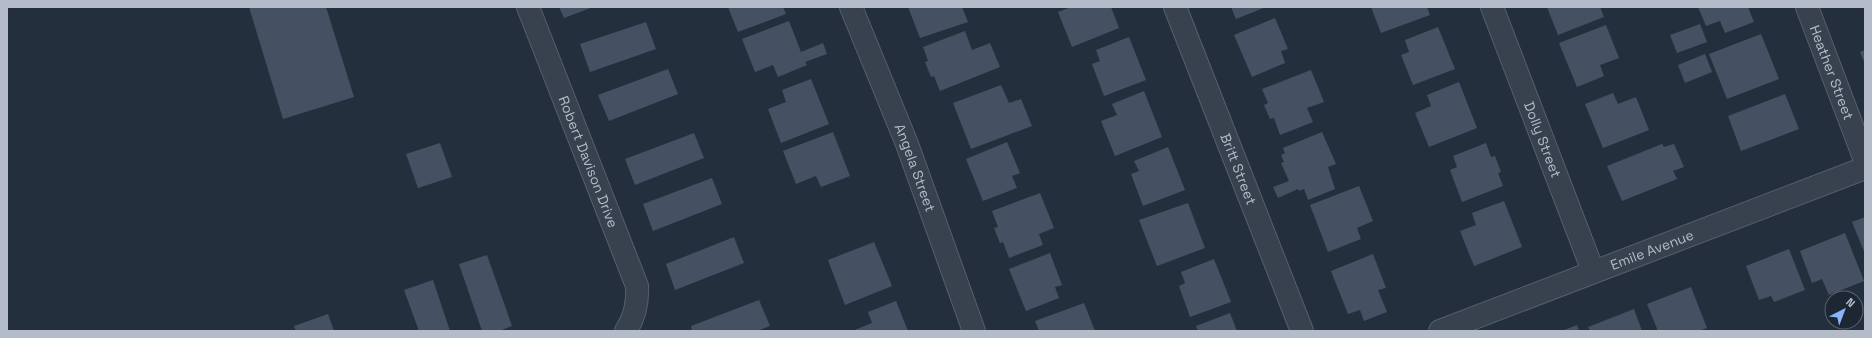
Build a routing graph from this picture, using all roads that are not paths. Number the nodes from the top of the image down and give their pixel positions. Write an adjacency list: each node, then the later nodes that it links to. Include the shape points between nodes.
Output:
1 (528, 7): 9 (street, Robert Davison Drive, via 637,286 638,300)
2 (851, 7): 10 (street, Angela Street, via 907,144)
3 (1175, 7): 11 (street, Britt Street)
4 (1492, 7): 8 (street, Dolly Street)
5 (1807, 7): 6 (street, Heather Street)
6 (1865, 160)
7 (1865, 168): 8 (street, Emile Avenue)
8 (1593, 272): 12 (street, Emile Avenue)
9 (630, 325)
10 (974, 331)
11 (1302, 331)
12 (1440, 331)

